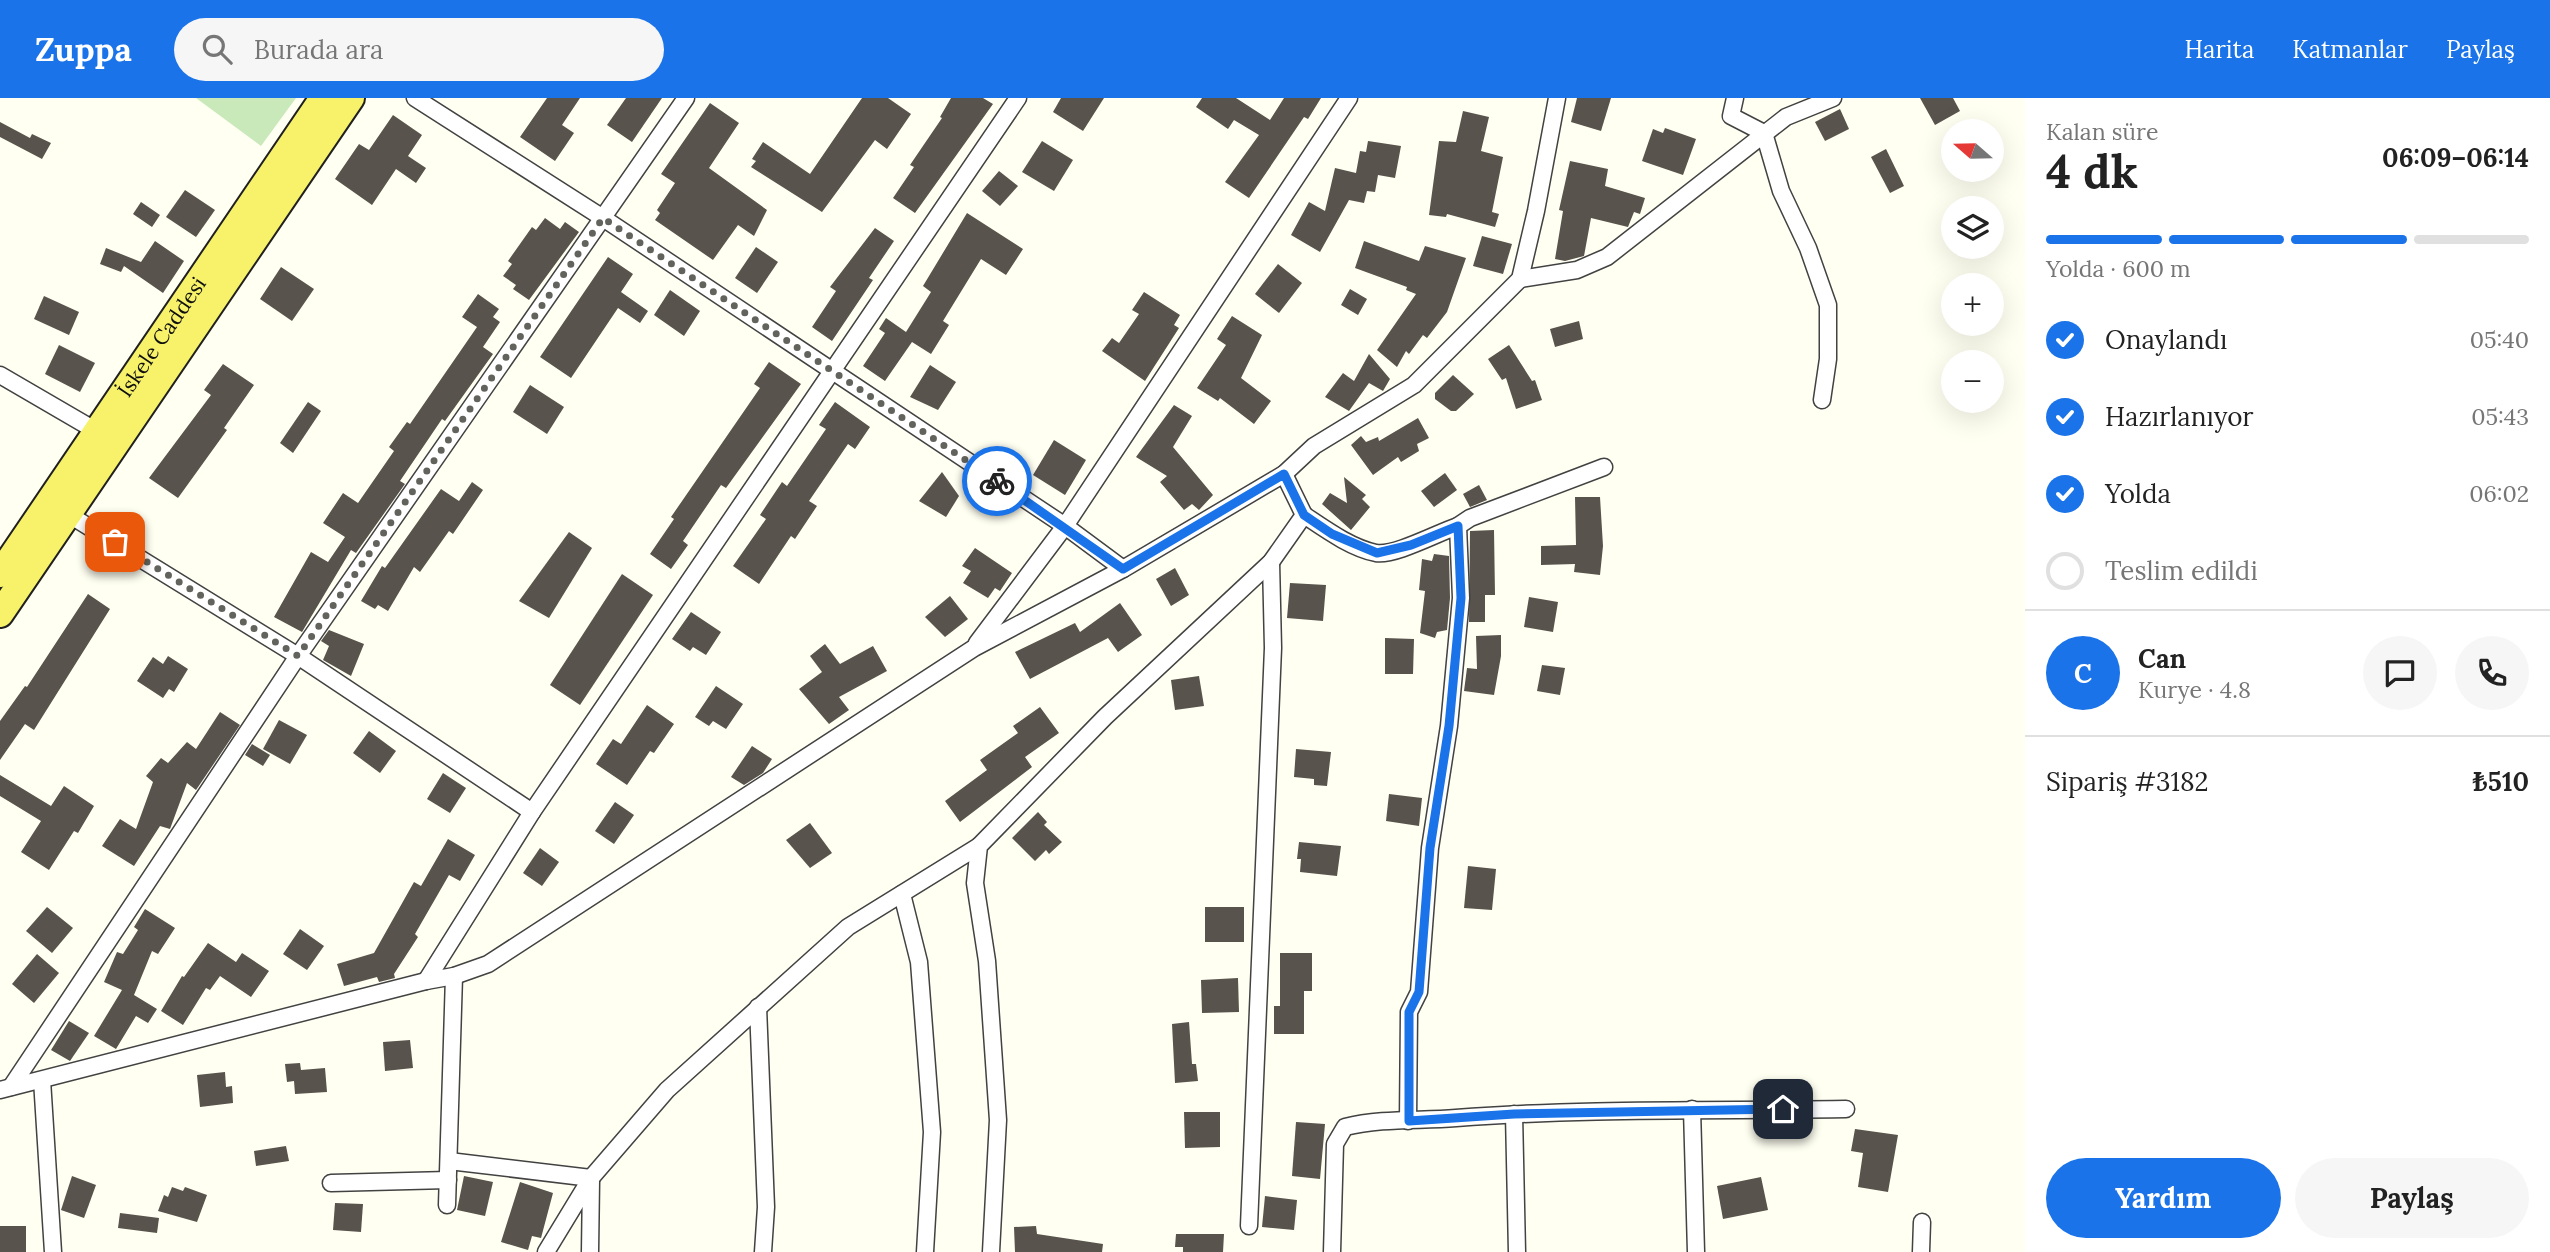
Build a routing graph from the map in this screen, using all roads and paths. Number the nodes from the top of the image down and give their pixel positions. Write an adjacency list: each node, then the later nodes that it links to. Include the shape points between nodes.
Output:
1 (323, 98): 16 (main road, İskele Caddesi)
2 (351, 98): 19 (main road)
3 (415, 98): 11 (street)
4 (686, 98): 11 (street)
5 (1018, 98): 13 (street)
6 (1349, 98): 21 (street)
7 (1557, 98): 12 (street)
8 (1735, 98): 10 (street, via 1731,116)
9 (1833, 98): 10 (street, via 1786,117)
10 (1764, 133): 12 (street, via 1607,257 1577,270); 15 (street, via 1781,191 1828,305)
11 (603, 218): 13 (street); 28 (street)
12 (1520, 279): 18 (street, via 1414,385 1314,446)
13 (834, 371): 21 (street); 29 (street)
14 (0, 375): 16 (street)
15 (1822, 400)
16 (98, 432): 19 (main road, İskele Caddesi)
17 (1604, 467): 22 (street)
18 (1284, 474): 20 (street); 24 (street)
19 (59, 508): 25 (main road, İskele Caddesi); 26 (main road); 28 (street)
20 (1304, 515): 22 (street, via 1332,534 1377,553); 23 (street)
21 (1065, 526): 24 (street); 27 (street)
22 (1458, 526): 40 (street, via 1461,598 1449,726 1430,848 1419,992 1409,1012)
23 (1270, 562): 30 (street, via 1105,716); 47 (street, via 1273,648)
24 (1123, 569): 27 (street)
25 (0, 574)
26 (0, 614)
27 (974, 648): 32 (street, via 488,964)
28 (298, 656): 29 (street); 36 (street)
29 (532, 812): 33 (street)
30 (979, 846): 31 (street); 53 (street, via 975,883 988,961 998,1120)
31 (902, 894): 34 (street, via 848,927); 52 (street, via 919,962 932,1132)
32 (454, 976): 33 (street); 41 (street)
33 (426, 981): 35 (street)
34 (758, 1007): 42 (street, via 667,1090); 51 (street, via 766,1207)
35 (42, 1080): 36 (street); 48 (street)
36 (5, 1089)
37 (1692, 1109): 38 (street); 39 (street); 56 (street)
38 (1846, 1109)
39 (1514, 1114): 40 (street); 55 (street)
40 (1409, 1121): 54 (street, via 1374,1120 1345,1127 1335,1144)
41 (449, 1161): 42 (street); 43 (street)
42 (591, 1178): 49 (street); 50 (street)
43 (448, 1180): 44 (street); 45 (street)
44 (331, 1183)
45 (447, 1205)
46 (1922, 1222): 57 (street)
47 (1249, 1226)
48 (53, 1252)
49 (546, 1252)
50 (590, 1252)
51 (763, 1252)
52 (925, 1252)
53 (991, 1252)
54 (1332, 1252)
55 (1517, 1252)
56 (1696, 1252)
57 (1921, 1252)

